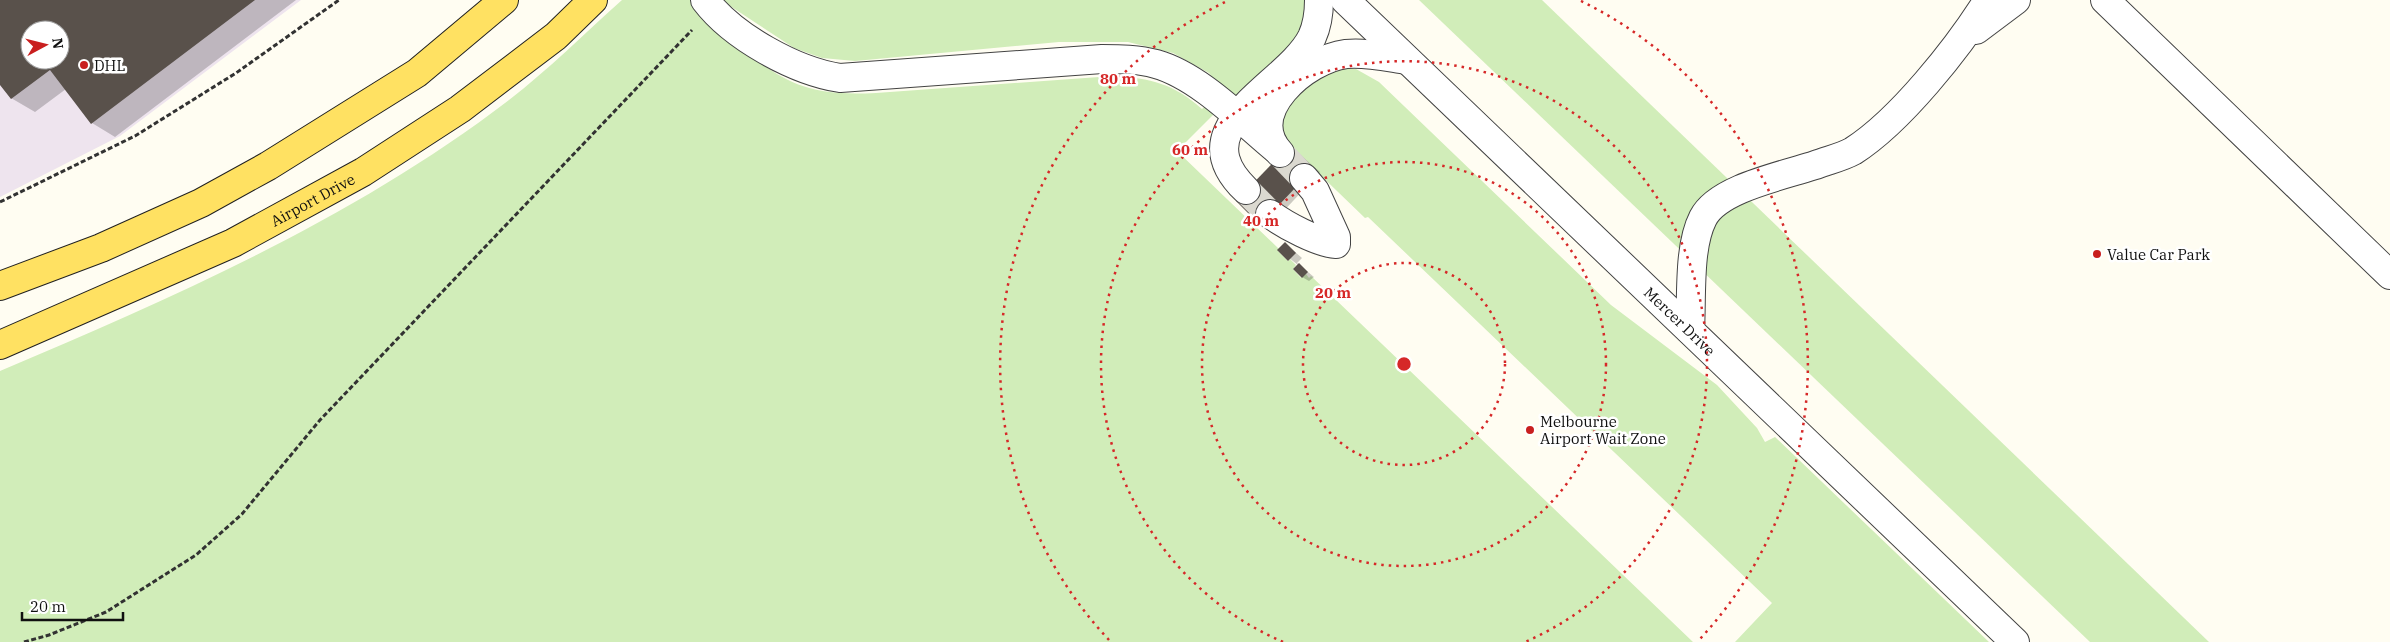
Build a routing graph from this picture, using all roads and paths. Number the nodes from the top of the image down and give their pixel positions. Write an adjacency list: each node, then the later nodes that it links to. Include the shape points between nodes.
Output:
1 (339, 0): 15 (path, via 236,73 135,136)
2 (504, 0): 18 (main road, via 417,73 268,166 193,207 100,248)
3 (593, 0): 20 (main road, Airport Drive, via 556,36 460,109 363,172 233,243)
4 (1319, 0): 12 (street, via 1316,24 1306,46)
5 (1345, 0): 11 (street, Mercer Drive)
6 (1988, 0): 10 (street)
7 (2016, 0): 10 (street)
8 (2105, 0): 17 (street)
9 (709, 4): 12 (street, via 777,57 827,76 854,78 1086,60 1132,60 1156,64 1181,75); 21 (path, via 320,420 242,514 196,555 106,612)
10 (1953, 48): 19 (street, via 1902,108 1851,152 1744,188 1711,208 1703,218 1696,242)
11 (1408, 60): 12 (street, via 1345,54 1308,68 1270,111 1269,131 1278,152); 19 (street, Mercer Drive)
12 (1236, 116): 14 (street, via 1227,136 1226,158 1235,178)
13 (1304, 178): 16 (street, via 1320,199 1336,244 1291,228)
14 (1246, 190)
15 (0, 202)
16 (1270, 214)
17 (2390, 275)
18 (0, 286)
19 (1690, 330): 22 (street, Mercer Drive)
20 (0, 345)
21 (24, 642)
22 (2015, 642)

